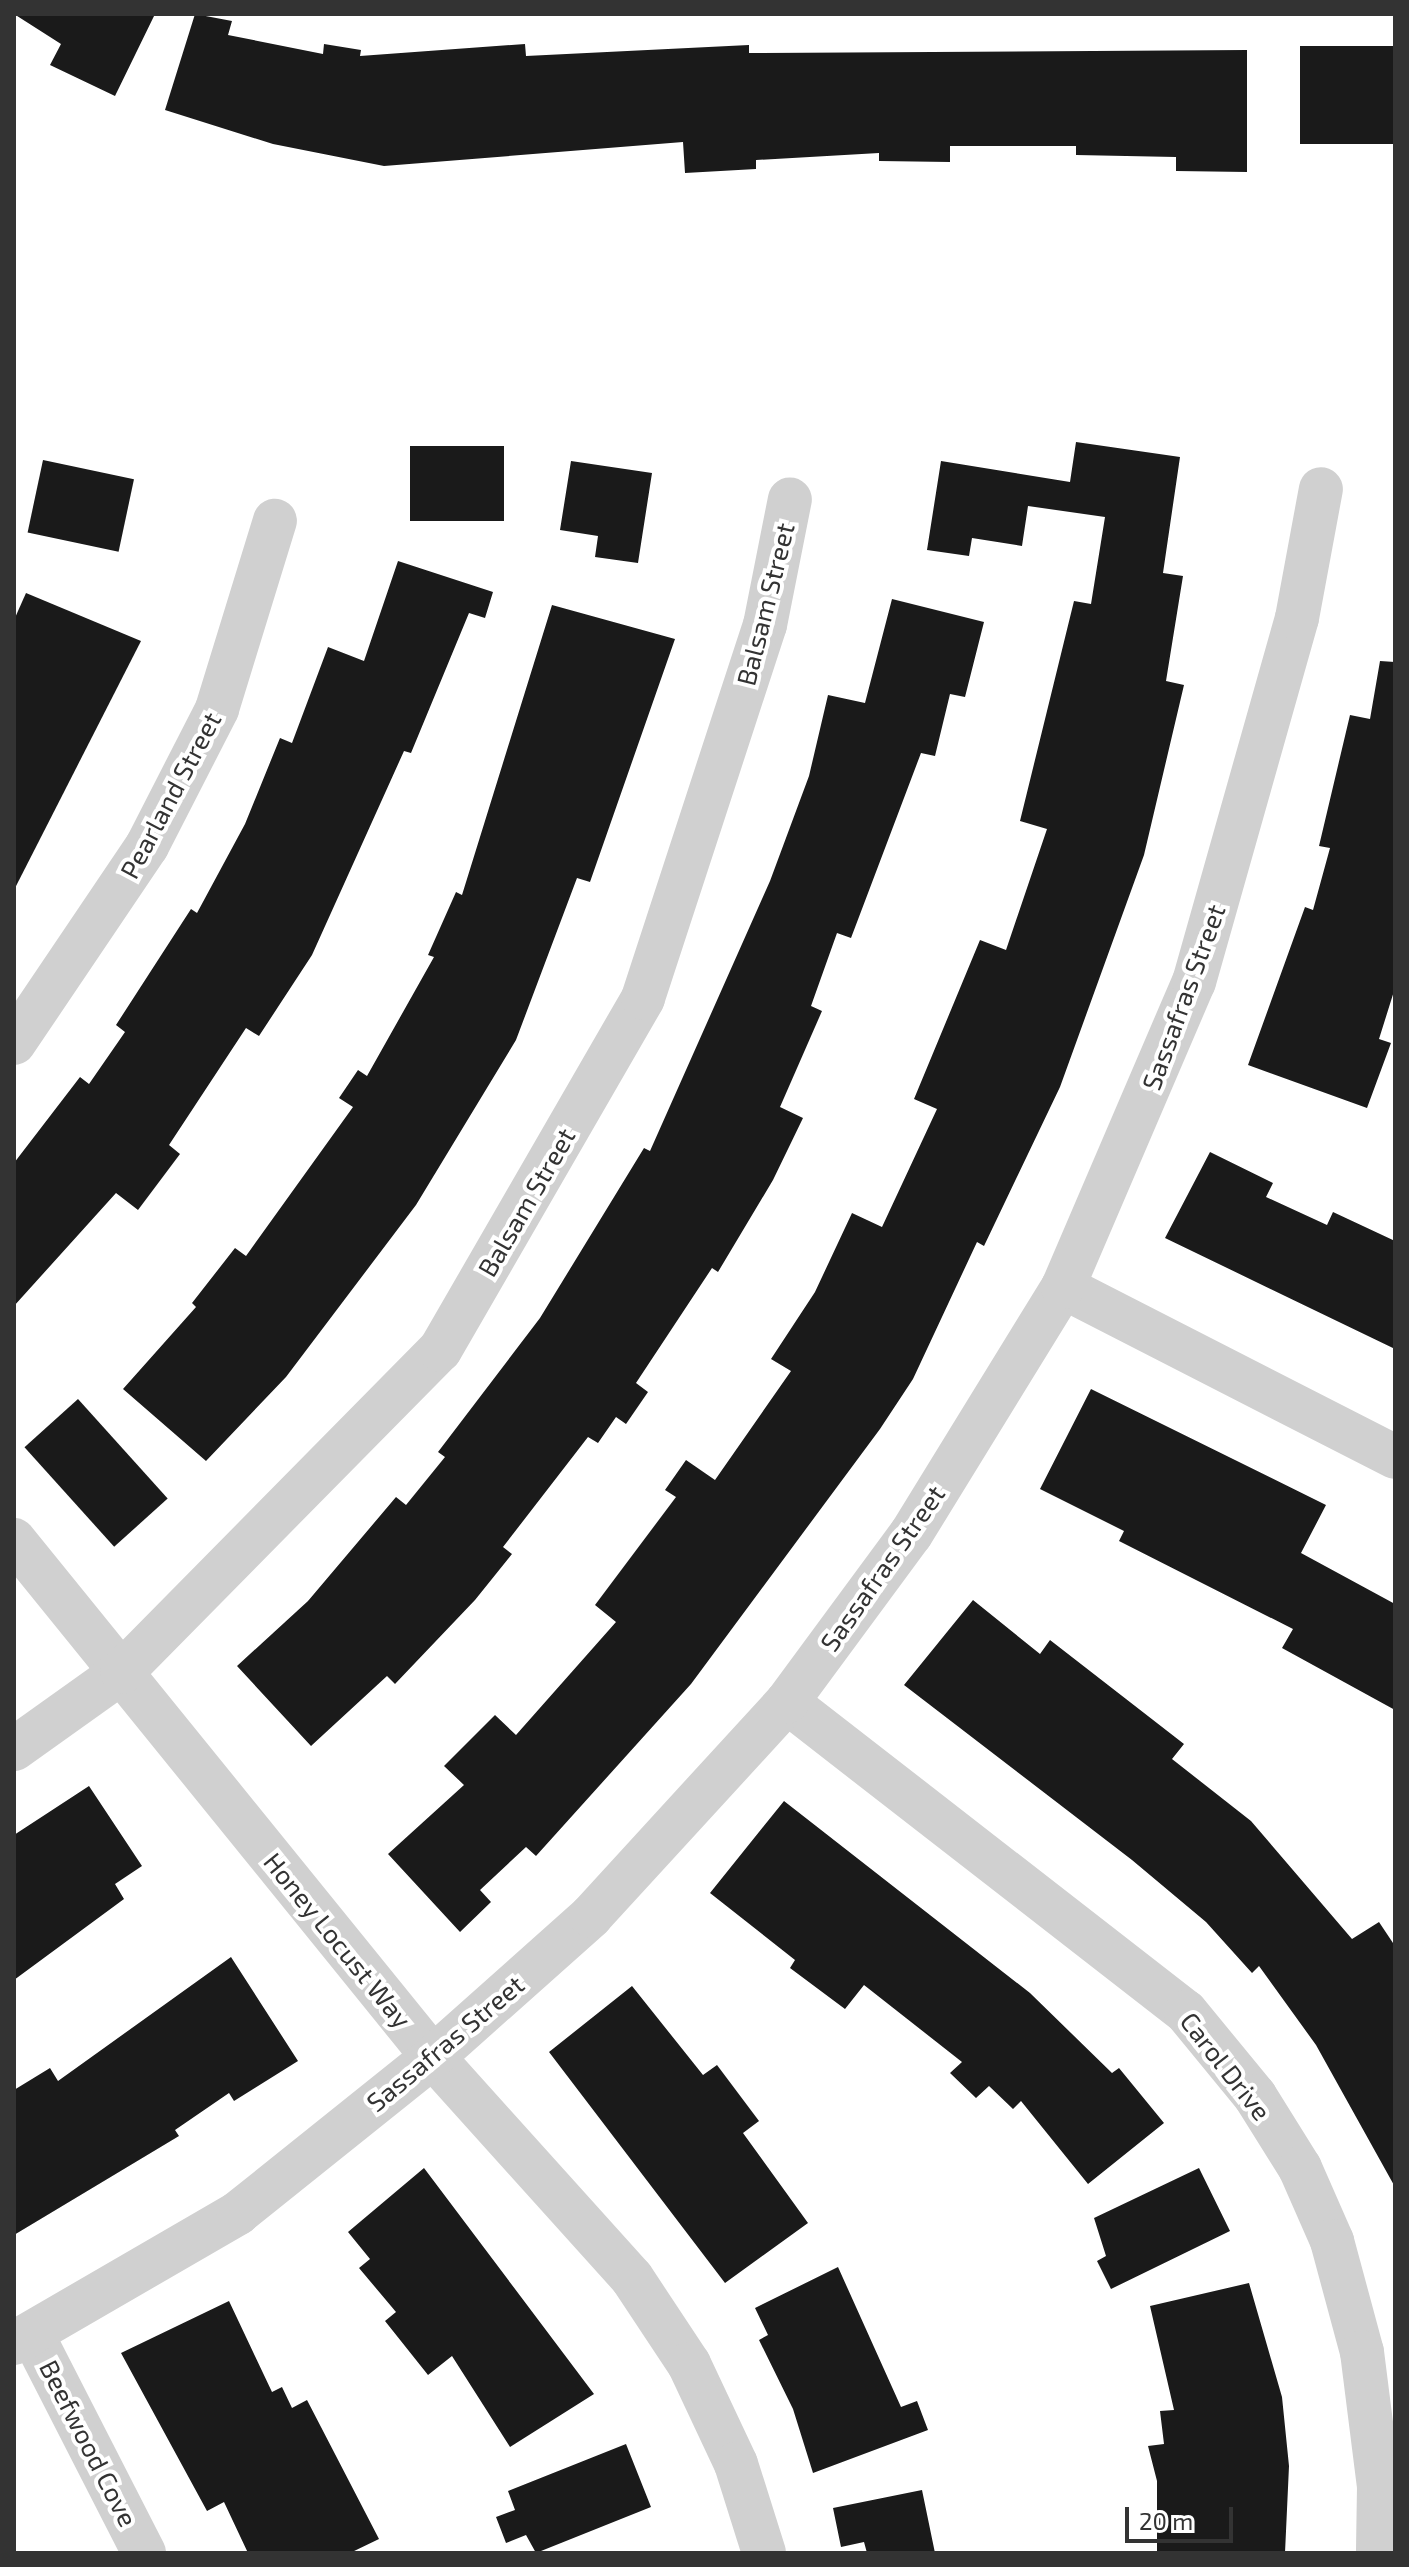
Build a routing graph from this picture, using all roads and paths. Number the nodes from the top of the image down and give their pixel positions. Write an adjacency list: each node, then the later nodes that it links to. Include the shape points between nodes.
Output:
1 (1321, 489): 5 (street, Sassafras Street, via 1293,632 1194,982)
2 (790, 499): 8 (street, Balsam Street, via 765,625 643,998 440,1350)
3 (275, 521): 4 (street, Pearland Street, via 217,709 147,846)
4 (14, 1043)
5 (1063, 1287): 6 (street); 9 (street, Sassafras Street, via 911,1534)
6 (1395, 1457)
7 (14, 1540): 8 (street, Honey Locust Way)
8 (122, 1672): 10 (street, Balsam Street); 11 (street, Honey Locust Way)
9 (787, 1702): 11 (street, Sassafras Street, via 591,1916); 15 (street, Carol Drive, via 1186,2012 1255,2096 1300,2168 1332,2241 1362,2352 1379,2486)
10 (14, 1749)
11 (433, 2057): 12 (street, Sassafras Street, via 238,2213); 14 (street, Honey Locust Way, via 632,2278 689,2364 736,2464)
12 (23, 2339): 13 (street, Beefwood Cove)
13 (144, 2553)
14 (764, 2553)
15 (1378, 2553)

